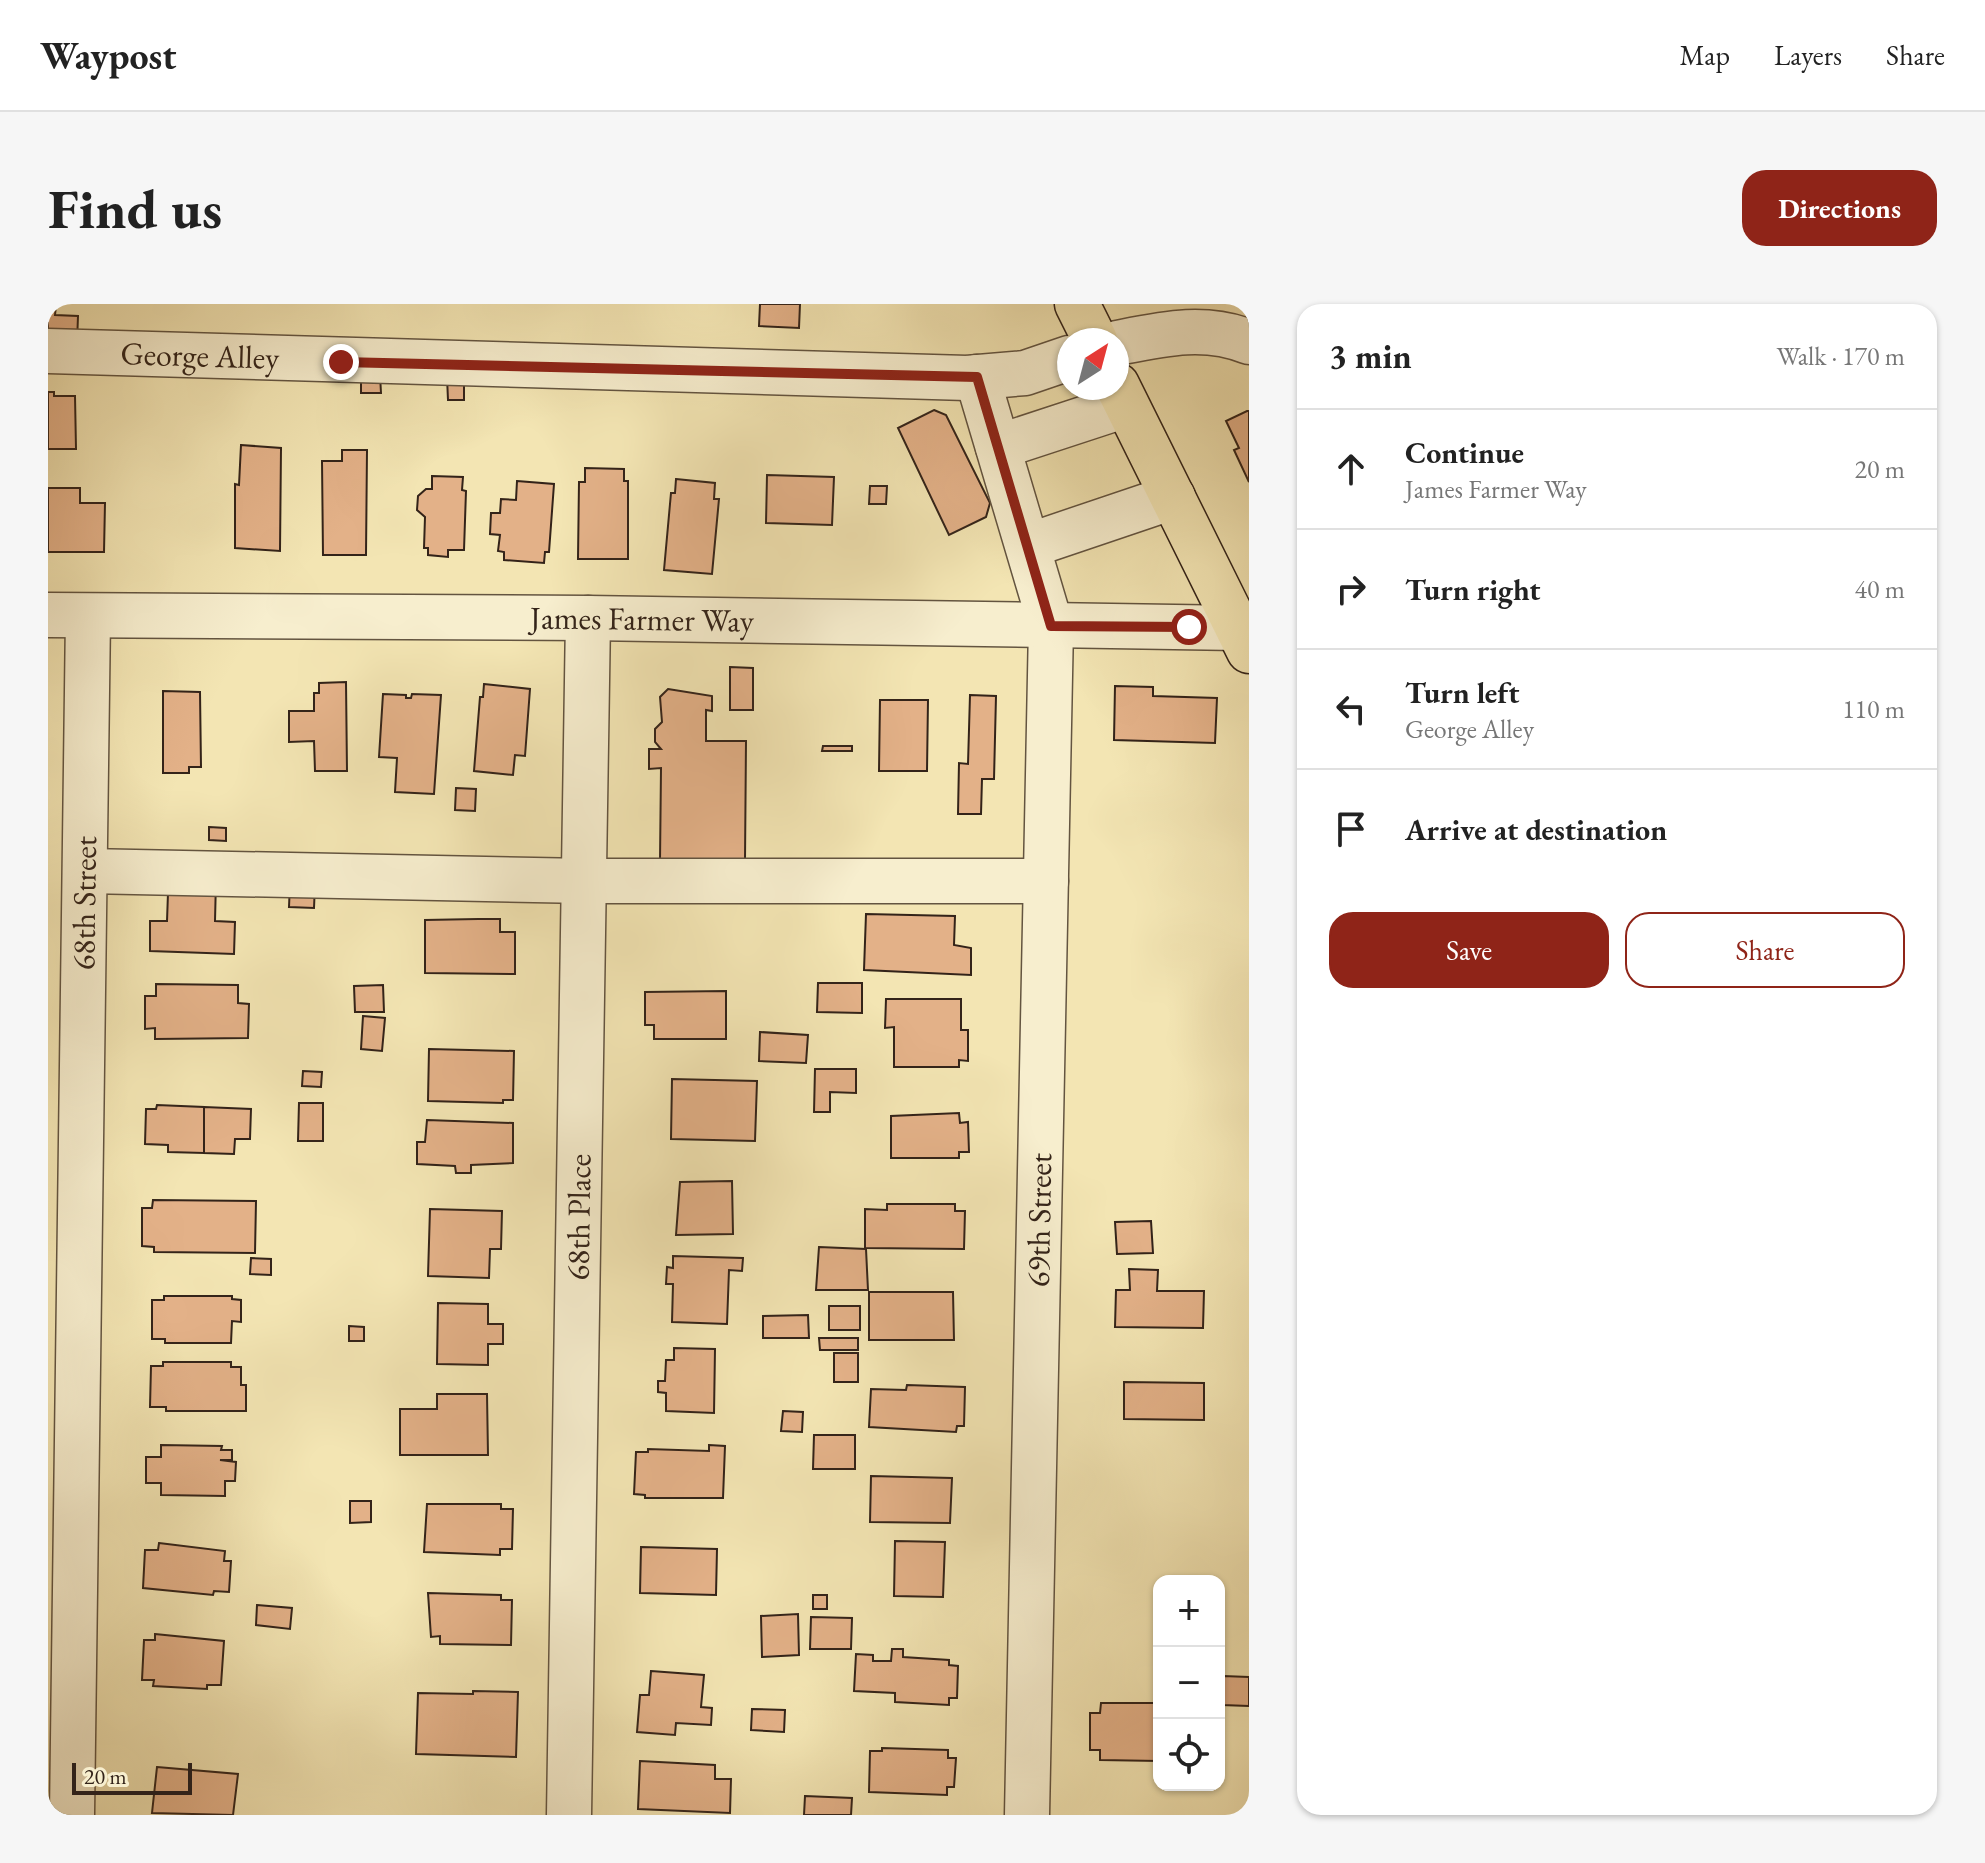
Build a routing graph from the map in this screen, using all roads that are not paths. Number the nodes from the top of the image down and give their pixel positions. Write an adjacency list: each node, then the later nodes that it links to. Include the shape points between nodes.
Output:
1 (1077, 304): 2 (main road)
2 (1089, 328)
3 (1129, 341): 4 (street, via 1189,331 1226,332)
4 (1249, 342)
5 (48, 351): 7 (street, George Alley)
6 (1057, 362): 7 (street, George Alley, via 1025,373)
7 (977, 377): 10 (street, 69th Street)
8 (1110, 400): 10 (street)
9 (1124, 400): 11 (main road)
10 (998, 447): 12 (street, 69th Street)
11 (1173, 497): 12 (street); 16 (main road)
12 (1028, 546): 15 (street, 69th Street)
13 (68, 616): 14 (street, James Farmer Way); 17 (street, 68th Street)
14 (588, 618): 15 (street, James Farmer Way); 18 (street, 68th Place)
15 (1051, 626): 16 (street, James Farmer Way); 19 (street, 69th Street)
16 (1243, 639)
17 (86, 871): 18 (street); 20 (street, 68th Street)
18 (586, 881): 19 (street); 21 (street, 68th Place)
19 (1046, 881): 22 (street, 69th Street)
20 (72, 1815)
21 (569, 1815)
22 (1027, 1815)

